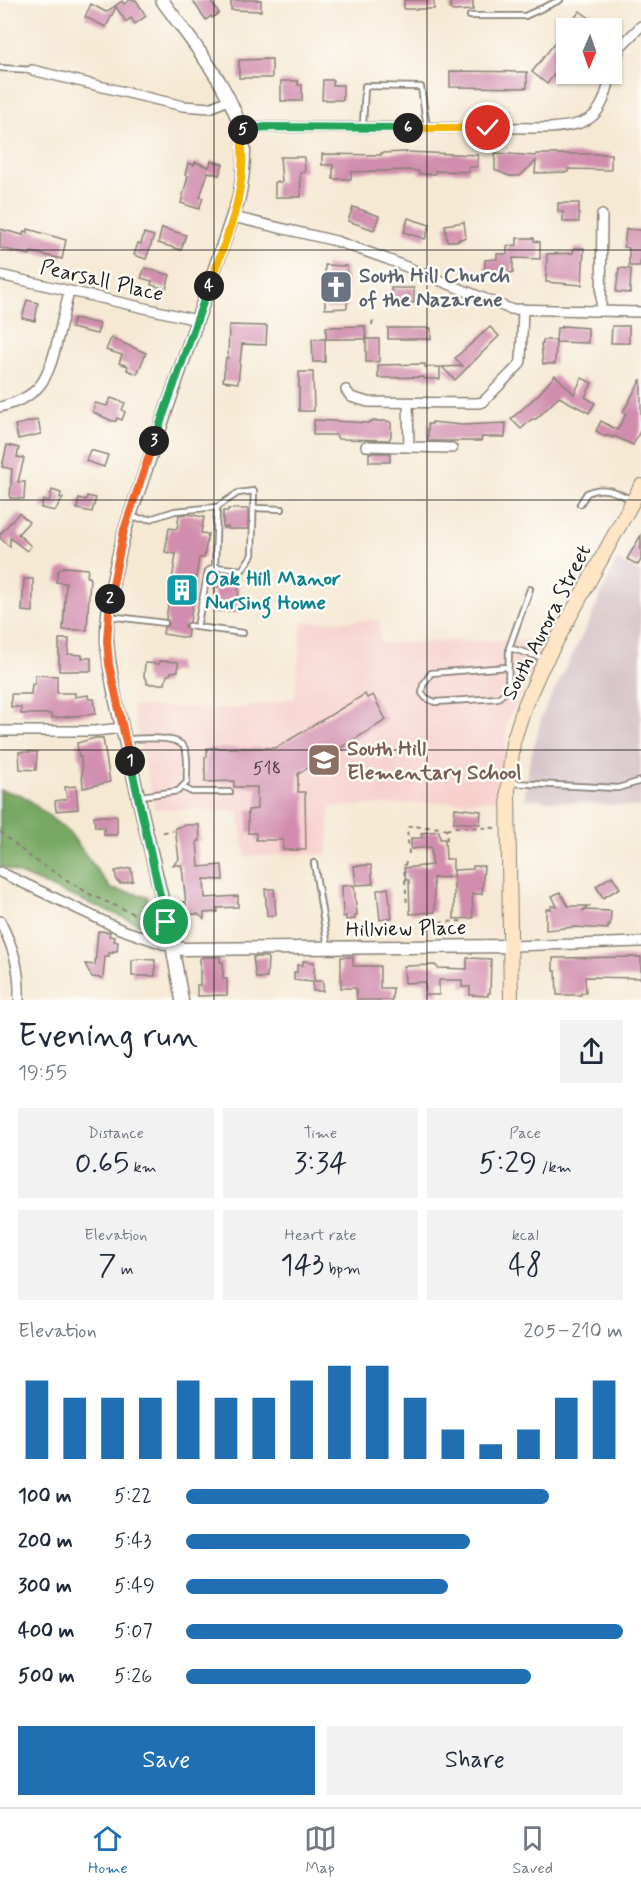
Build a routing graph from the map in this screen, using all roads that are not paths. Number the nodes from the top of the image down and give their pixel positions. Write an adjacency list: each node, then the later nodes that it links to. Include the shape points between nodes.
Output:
1 (162, 0): 9 (street)
2 (561, 0): 3 (lane, via 525,16)
3 (470, 16)
4 (641, 26): 5 (street)
5 (622, 45)
6 (0, 68): 7 (lane)
7 (32, 70): 9 (street, via 183,106 210,108)
8 (609, 84): 11 (street, via 598,111 578,125)
9 (230, 99): 12 (street)
10 (363, 128): 11 (street); 11 (lane, via 365,86 422,87); 12 (street)
11 (427, 128)
12 (240, 130): 14 (street, via 243,167)
13 (602, 215): 18 (street)
14 (233, 217): 17 (street, via 336,242 500,306); 20 (street)
15 (0, 276): 16 (street, Pearsall Place)
16 (69, 292): 20 (street, Pearsall Place); 23 (street, via 48,374 32,394)
17 (523, 309): 18 (street); 22 (street, via 521,361 483,402)
18 (601, 311): 19 (street)
19 (641, 312)
20 (197, 320): 33 (street)
21 (346, 390): 22 (street, via 359,400)
22 (408, 403): 25 (street)
23 (0, 407)
24 (366, 446): 25 (street)
25 (409, 447): 26 (street)
26 (452, 448)
27 (641, 486): 28 (main road, South Aurora Street)
28 (633, 500): 29 (lane, via 601,489 587,493); 42 (main road, South Aurora Street)
29 (580, 504)
30 (218, 507): 31 (lane, via 238,493 254,491); 33 (lane, via 175,511 150,519); 34 (lane)
31 (255, 508): 32 (lane); 34 (lane, via 252,555 242,570)
32 (282, 509)
33 (128, 518): 36 (street)
34 (215, 567): 39 (lane, via 208,571)
35 (530, 589): 41 (lane)
36 (109, 616): 37 (lane); 45 (street, via 109,664)
37 (165, 622)
38 (189, 626): 39 (lane)
39 (197, 627): 40 (lane)
40 (243, 633)
41 (509, 648): 42 (lane); 43 (lane)
42 (546, 658): 47 (main road, South Aurora Street, via 519,723)
43 (508, 667): 43 (lane, via 508,690 498,698 435,702 422,693 426,678 432,673)
44 (0, 731): 45 (street)
45 (123, 733): 48 (lane, via 180,743 186,749 187,782); 50 (street)
46 (641, 781): 47 (lane, via 618,788)
47 (509, 783): 55 (main road, South Aurora Street)
48 (182, 787): 49 (lane, via 192,792); 50 (lane, via 165,794)
49 (230, 792)
50 (138, 797): 56 (street)
51 (314, 864): 57 (lane)
52 (0, 872): 56 (street, via 120,929)
53 (0, 921): 58 (street, via 17,962)
54 (641, 942): 55 (street, Hillview Place)
55 (510, 946): 57 (street, Hillview Place); 60 (main road, South Aurora Street)
56 (172, 947): 57 (street, Hillview Place); 59 (street)
57 (328, 949)
58 (19, 997)
59 (182, 1000)
60 (511, 1000)

